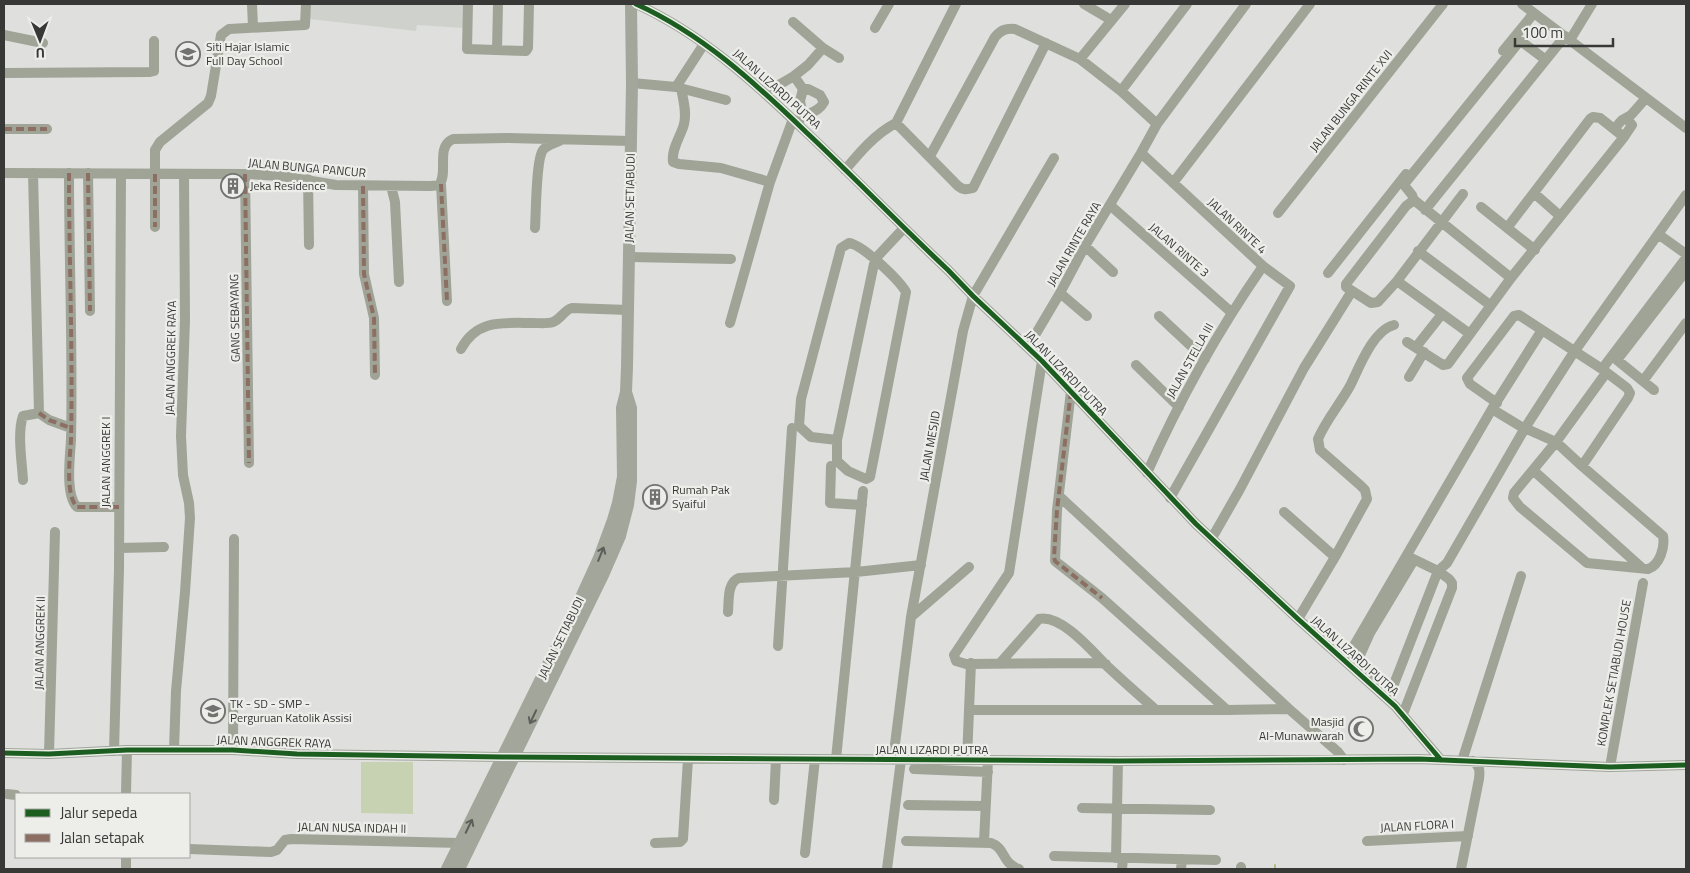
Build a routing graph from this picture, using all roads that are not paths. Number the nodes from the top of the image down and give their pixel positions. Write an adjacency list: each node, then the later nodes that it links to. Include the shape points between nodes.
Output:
1 (252, 4): 21 (street)
2 (306, 4): 21 (street, via 305,25)
3 (468, 4): 30 (street, via 466,48)
4 (498, 4): 30 (street)
5 (529, 4): 30 (street, via 528,50)
6 (631, 4): 36 (main road, JALAN SETIABUDI)
7 (636, 4): 27 (street, JALAN LIZARDI PUTRA)
8 (889, 4): 22 (street)
9 (956, 4): 45 (street)
10 (1084, 4): 19 (street)
11 (1124, 4): 19 (street)
12 (1187, 4): 39 (street)
13 (1246, 4): 46 (street, JALAN RINTE RAYA)
14 (1310, 4): 68 (street)
15 (1443, 4): 79 (street, JALAN BUNGA RINTE XVI)
16 (1524, 4): 18 (street)
17 (1592, 4): 24 (street)
18 (1534, 13): 24 (street); 98 (street)
19 (1111, 20): 32 (street)
20 (793, 22): 29 (street)
21 (254, 27): 63 (street, via 229,29 221,35 210,100 160,142 156,150)
22 (875, 28)
23 (4, 35): 26 (street)
24 (1567, 38): 33 (street); 41 (street)
25 (154, 41): 34 (street, via 154,71 150,72)
26 (43, 43)
27 (704, 44): 37 (street); 40 (street, JALAN LIZARDI PUTRA)
28 (1046, 44): 32 (street); 55 (street, via 1015,29 999,32); 55 (street, via 973,188 962,189)
29 (823, 48): 31 (street); 35 (street)
30 (497, 50)
31 (839, 58)
32 (1080, 59): 39 (street)
33 (1546, 60): 75 (street, via 1519,42 1407,179 1404,185); 78 (street)
34 (4, 73)
35 (794, 76): 38 (street); 40 (street)
36 (632, 83): 37 (street); 53 (main road, JALAN SETIABUDI)
37 (679, 87): 42 (street); 67 (street, via 685,116 673,162 721,168)
38 (803, 89): 44 (street); 44 (street, via 815,91 824,100 820,109)
39 (1121, 91): 46 (street)
40 (765, 93): 44 (street, JALAN LIZARDI PUTRA)
41 (1644, 96): 43 (street, via 1627,112); 48 (street)
42 (726, 100)
43 (1626, 118): 50 (street); 51 (street, via 1632,125)
44 (797, 119): 57 (street, JALAN LIZARDI PUTRA); 67 (street)
45 (896, 123): 55 (street); 57 (street, via 867,145)
46 (1157, 124): 54 (street, JALAN RINTE RAYA)
47 (4, 128): 49 (street)
48 (1686, 128)
49 (47, 129)
50 (1614, 130): 51 (street); 73 (street, via 1600,118 1590,119)
51 (1624, 137): 80 (street)
52 (564, 138): 53 (street); 69 (street, via 450,140 444,150); 83 (street, via 544,148 541,154)
53 (631, 141): 92 (main road, JALAN SETIABUDI)
54 (1141, 154): 68 (street, JALAN RINTE 4); 76 (street, JALAN RINTE RAYA)
55 (930, 156)
56 (1054, 158): 105 (street, JALAN MESJID)
57 (845, 170): 84 (street, JALAN LIZARDI PUTRA)
58 (4, 173): 59 (street, JALAN BUNGA PANCUR)
59 (33, 173): 60 (street, JALAN BUNGA PANCUR); 134 (street)
60 (69, 173): 61 (street, JALAN BUNGA PANCUR); 135 (street)
61 (88, 173): 62 (street, JALAN BUNGA PANCUR); 109 (street)
62 (121, 174): 63 (street, JALAN BUNGA PANCUR); 150 (street, JALAN ANGGREK I)
63 (155, 174): 64 (street, JALAN BUNGA PANCUR); 82 (street)
64 (184, 174): 65 (street, JALAN BUNGA PANCUR); 182 (street, JALAN ANGGREK RAYA, via 185,320 181,436 190,518)
65 (245, 174): 66 (street, JALAN BUNGA PANCUR); 140 (street, GANG SEBAYANG)
66 (308, 179): 70 (street, JALAN BUNGA PANCUR); 87 (street)
67 (770, 182): 114 (street)
68 (1173, 183): 95 (street, JALAN RINTE 4)
69 (441, 184): 71 (street, JALAN BUNGA PANCUR); 106 (street)
70 (363, 186): 71 (street, JALAN BUNGA PANCUR); 127 (street, via 364,282 374,318)
71 (391, 186): 101 (street, via 395,202)
72 (1463, 194): 81 (street)
73 (1534, 194): 80 (street); 85 (street)
74 (1686, 195): 86 (street)
75 (1414, 200): 78 (street); 103 (street, via 1349,279 1346,287)
76 (1111, 206): 88 (street, JALAN RINTE RAYA); 110 (street, JALAN RINTE 3)
77 (1481, 207): 85 (street)
78 (1425, 210): 81 (street)
79 (1278, 213)
80 (1560, 216): 89 (street)
81 (1441, 223): 90 (street); 99 (street)
82 (155, 227)
83 (535, 228)
84 (904, 228): 94 (street); 105 (street, JALAN LIZARDI PUTRA)
85 (1507, 228): 89 (street)
86 (1658, 234): 91 (street); 122 (street)
87 (309, 245)
88 (1085, 246): 97 (street); 104 (street, JALAN RINTE RAYA)
89 (1535, 250): 99 (street)
90 (1418, 251): 100 (street); 107 (street)
91 (1686, 256): 126 (street)
92 (629, 257): 93 (street); 108 (main road, JALAN SETIABUDI)
93 (731, 259)
94 (875, 259): 138 (street); 138 (street, via 853,243 841,248 801,399 798,426 811,437); 138 (street, via 906,292 869,478 854,475 837,460)
95 (1263, 266): 110 (street, JALAN STELLA III); 148 (street, JALAN RINTE 4, via 1290,286 1288,291)
96 (1686, 271): 102 (street)
97 (1113, 272)
98 (1328, 273)
99 (1511, 278): 107 (street)
100 (1397, 281): 103 (street, via 1376,303); 111 (street)
101 (399, 282)
102 (1682, 284): 129 (street, via 1617,360)
103 (1352, 291): 153 (street, via 1304,368)
104 (1060, 293): 112 (street); 119 (street, JALAN RINTE RAYA)
105 (973, 296): 119 (street, JALAN LIZARDI PUTRA); 159 (street, JALAN MESJID, via 963,331)
106 (447, 301)
107 (1490, 305): 118 (street)
108 (628, 310): 121 (street, via 572,308 552,322 492,324 472,333); 187 (main road, JALAN SETIABUDI, via 626,392 622,408 623,477 618,503 599,558)
109 (90, 311)
110 (1231, 312): 123 (street, JALAN STELLA III)
111 (1442, 314): 118 (street); 120 (street)
112 (1087, 316)
113 (1159, 316): 123 (street)
114 (730, 323)
115 (1686, 323): 129 (street)
116 (1394, 325): 157 (street, via 1381,332 1372,345 1318,439 1320,450 1360,485 1367,500)
117 (1542, 330): 122 (street); 132 (street); 132 (street, via 1519,315 1514,316 1467,378)
118 (1470, 334): 120 (street, via 1446,365)
119 (1028, 347): 124 (street, JALAN LIZARDI PUTRA)
120 (1416, 347): 128 (street)
121 (461, 349)
122 (1574, 352): 126 (street); 137 (street)
123 (1205, 360): 133 (street, JALAN STELLA III)
124 (1042, 361): 131 (street, JALAN LIZARDI PUTRA); 173 (street, via 1009,573 954,652 956,661)
125 (1136, 365): 133 (street)
126 (1604, 371): 139 (street); 142 (street, via 1627,388 1630,395)
127 (375, 374)
128 (1409, 377)
129 (1643, 381): 130 (street)
130 (1654, 390)
131 (1071, 391): 144 (street, JALAN LIZARDI PUTRA); 147 (street)
132 (1494, 406): 137 (street); 158 (street)
133 (1179, 407): 144 (street, JALAN STELLA III)
134 (39, 413): 135 (street); 145 (street, via 24,416 22,420)
135 (71, 428): 150 (street, via 70,473 74,504 77,507)
136 (792, 428): 165 (street)
137 (1526, 428): 139 (street); 163 (street)
138 (837, 440)
139 (1556, 442): 142 (street); 143 (street)
140 (249, 462)
141 (831, 466): 149 (street, via 830,503)
142 (1582, 466): 161 (street, via 1663,536 1664,544 1657,563 1654,567)
143 (1534, 471): 161 (street); 161 (street, via 1514,493 1513,498 1520,507 1587,563)
144 (1147, 473): 148 (street, JALAN LIZARDI PUTRA)
145 (23, 480)
146 (863, 491): 149 (street)
147 (1059, 496): 175 (street); 178 (street, via 1055,561 1102,598)
148 (1170, 498): 153 (street, JALAN LIZARDI PUTRA)
149 (862, 505): 162 (street)
150 (118, 507): 156 (street, JALAN ANGGREK I)
151 (1284, 512): 157 (street)
152 (55, 532): 186 (street, JALAN ANGGREK II)
153 (1212, 538): 169 (street, JALAN LIZARDI PUTRA)
154 (234, 539): 183 (street)
155 (164, 547): 156 (street)
156 (119, 548): 184 (street, JALAN ANGGREK I)
157 (1335, 558): 169 (street)
158 (1410, 558): 163 (street); 172 (street)
159 (921, 565): 162 (street); 168 (street, JALAN MESJID)
160 (969, 567): 168 (street)
161 (1642, 568)
162 (856, 572): 165 (street); 192 (street)
163 (1443, 574): 172 (street, via 1394,684 1387,685); 179 (street, via 1452,585)
164 (1521, 576): 199 (street)
165 (784, 577): 167 (street, via 735,580 731,586); 170 (street)
166 (1643, 582): 202 (street, KOMPLEK SETIABUDI HOUSE)
167 (728, 612)
168 (911, 616): 193 (street, JALAN MESJID)
169 (1298, 619): 172 (street, JALAN LIZARDI PUTRA)
170 (778, 646)
171 (1001, 662): 173 (street); 174 (street); 174 (street, via 1035,622 1043,618 1063,626)
172 (1352, 662): 179 (street, JALAN LIZARDI PUTRA)
173 (971, 663): 176 (street)
174 (1106, 664): 177 (street)
175 (1289, 708): 178 (street); 196 (street)
176 (969, 710): 177 (street); 194 (street)
177 (1156, 710): 178 (street)
178 (1227, 710)
179 (1400, 711): 197 (street, JALAN LIZARDI PUTRA)
180 (803, 747): 190 (street)
181 (127, 750): 182 (street, JALAN ANGGREK RAYA); 184 (street, JALAN ANGGREK RAYA); 205 (street)
182 (174, 750): 183 (street, JALAN ANGGREK RAYA)
183 (233, 750): 187 (street, JALAN ANGGREK RAYA)
184 (114, 751): 186 (street, JALAN ANGGREK RAYA)
185 (4, 753): 186 (street, JALAN ANGGREK RAYA)
186 (50, 754)
187 (508, 758): 188 (street, JALAN LIZARDI PUTRA); 216 (main road, JALAN SETIABUDI, one-way to 187); 225 (main road, JALAN SETIABUDI)
188 (688, 759): 189 (street, JALAN LIZARDI PUTRA); 217 (street, via 683,839 680,842)
189 (776, 759): 190 (street, JALAN LIZARDI PUTRA); 206 (street)
190 (803, 759): 191 (street, JALAN LIZARDI PUTRA)
191 (815, 759): 192 (street, JALAN LIZARDI PUTRA); 219 (street)
192 (836, 759): 193 (street, JALAN LIZARDI PUTRA)
193 (897, 760): 194 (street, JALAN LIZARDI PUTRA); 226 (street, JALAN MESJID)
194 (968, 760): 195 (street, JALAN LIZARDI PUTRA)
195 (988, 760): 198 (street, JALAN LIZARDI PUTRA); 204 (street)
196 (1344, 760): 197 (street, JALAN LIZARDI PUTRA); 198 (street, JALAN LIZARDI PUTRA)
197 (1441, 760): 199 (street, JALAN LIZARDI PUTRA)
198 (1118, 761): 210 (street)
199 (1462, 761): 200 (street, JALAN LIZARDI PUTRA)
200 (1473, 761): 202 (street, JALAN LIZARDI PUTRA); 212 (street, via 1480,769)
201 (1686, 765): 202 (street, JALAN LIZARDI PUTRA)
202 (1610, 767)
203 (914, 769): 204 (street)
204 (988, 772): 208 (street)
205 (126, 793)
206 (774, 800)
207 (908, 805): 208 (street)
208 (985, 806): 215 (street)
209 (1082, 808): 210 (street)
210 (1117, 809): 211 (street); 221 (street)
211 (1210, 810)
212 (1468, 836): 214 (street, JALAN FLORA I); 229 (street)
213 (906, 841): 215 (street)
214 (1367, 841)
215 (984, 842): 227 (street, via 997,845 1010,866)
216 (460, 843): 218 (street, JALAN NUSA INDAH II, via 291,839 285,840 275,852); 224 (main road, JALAN SETIABUDI)
217 (655, 843)
218 (190, 849)
219 (805, 853)
220 (1054, 856): 221 (street)
221 (1120, 858): 223 (street); 228 (street)
222 (1216, 860): 223 (street)
223 (1181, 864)
224 (447, 869)
225 (459, 869)
226 (887, 869)
227 (1019, 869)
228 (1122, 869)
229 (1461, 869)

